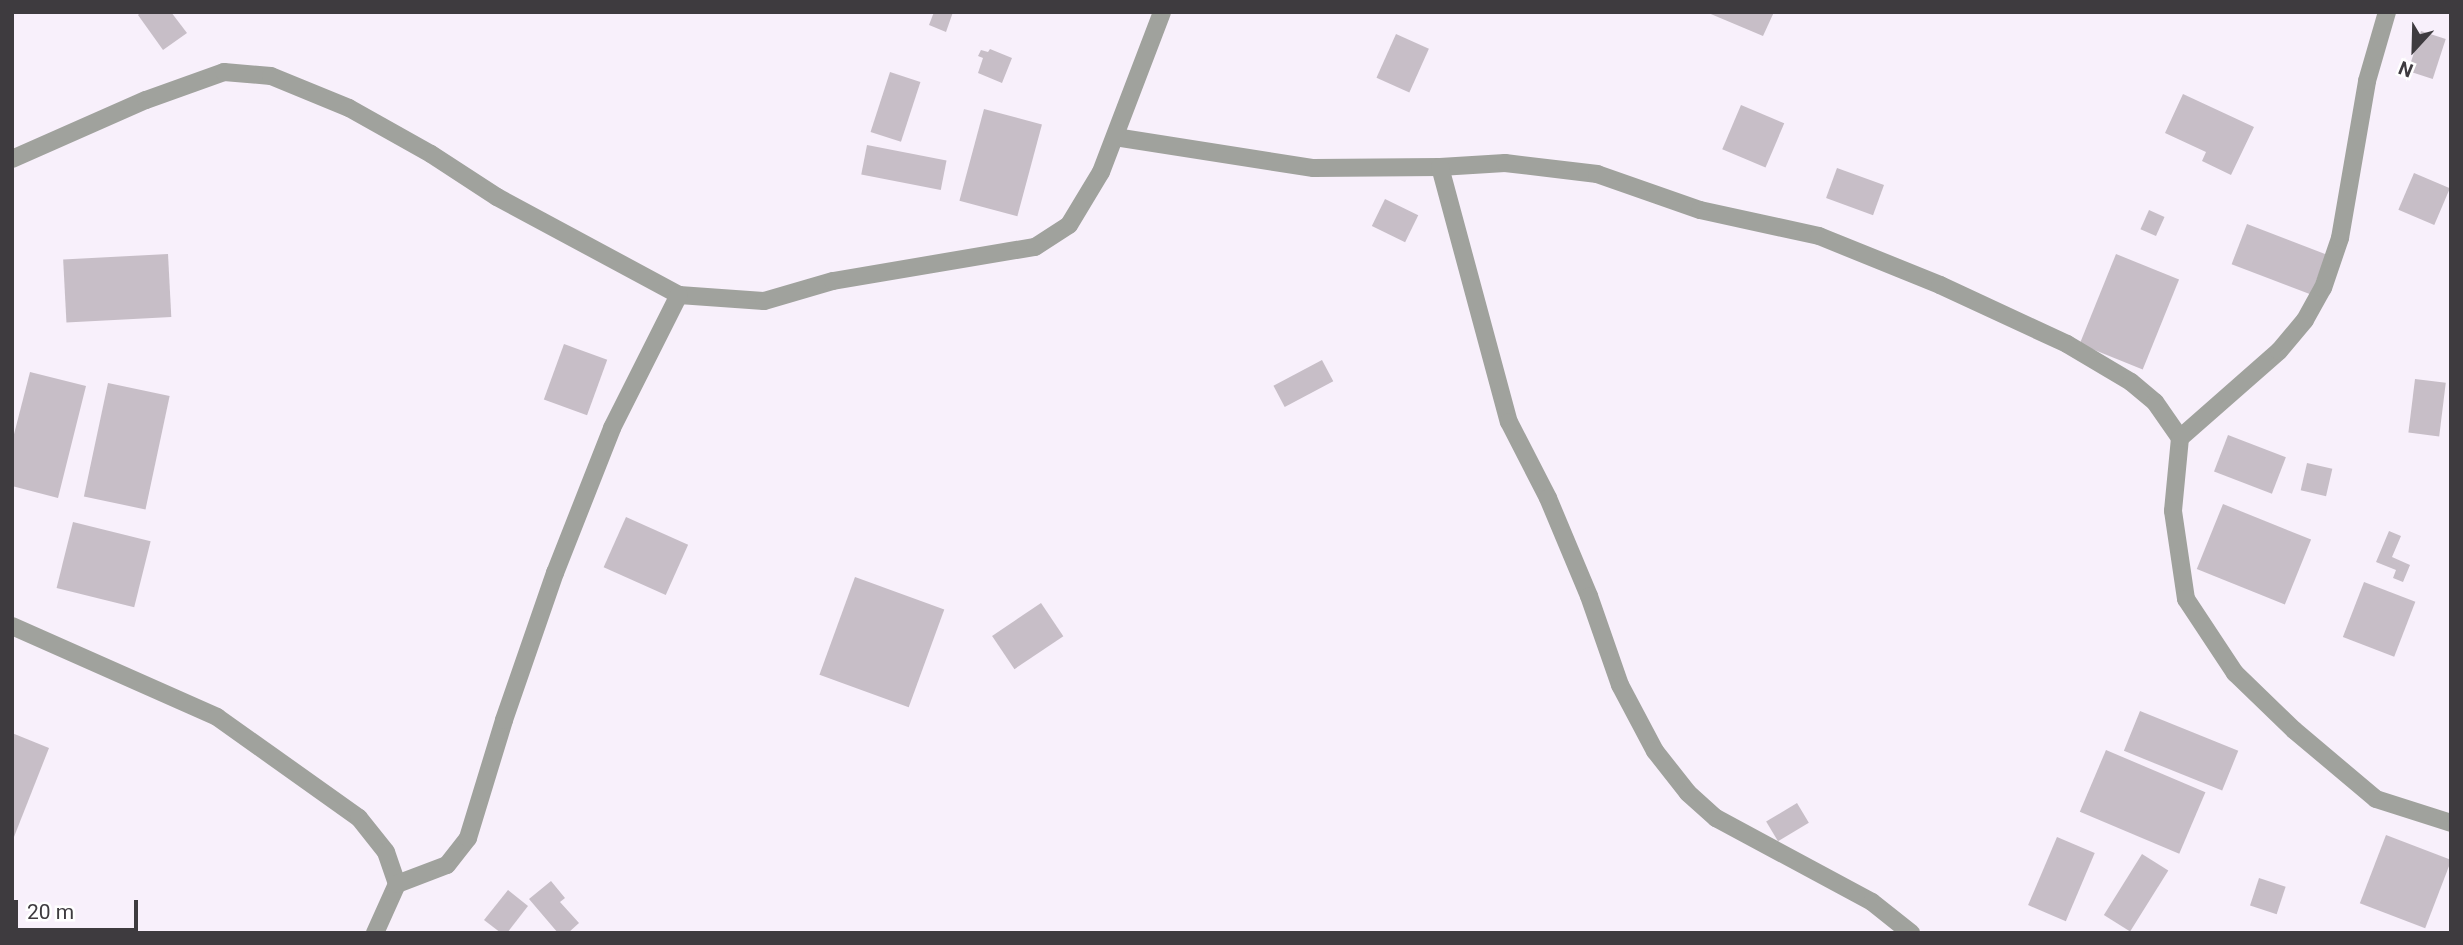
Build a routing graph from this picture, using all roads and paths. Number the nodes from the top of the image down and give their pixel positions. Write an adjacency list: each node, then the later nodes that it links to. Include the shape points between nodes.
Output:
1 (1162, 12): 3 (street)
2 (2387, 12): 7 (street, via 2367,81 2340,238 2323,288 2305,320 2279,351)
3 (1115, 137): 5 (street, via 1314,168); 6 (street, via 1101,172 1069,225 1035,247 832,281 764,301)
4 (12, 159): 6 (street, via 146,100 224,72 271,76 349,108 497,198)
5 (1440, 167): 7 (street, via 1505,163 1597,174 1700,210 1819,236 2067,344 2131,382 2155,402); 12 (street, via 1509,422 1548,498 1620,685 1655,751 1688,793 1716,818 1872,902)
6 (679, 295): 10 (street, via 597,464 508,708 468,838 447,865)
7 (2180, 438): 9 (street, via 2173,511 2186,599 2235,673 2376,799)
8 (12, 626): 10 (street, via 217,717 359,818 386,852)
9 (2451, 823)
10 (397, 884): 11 (street)
11 (375, 933)
12 (1911, 933)

